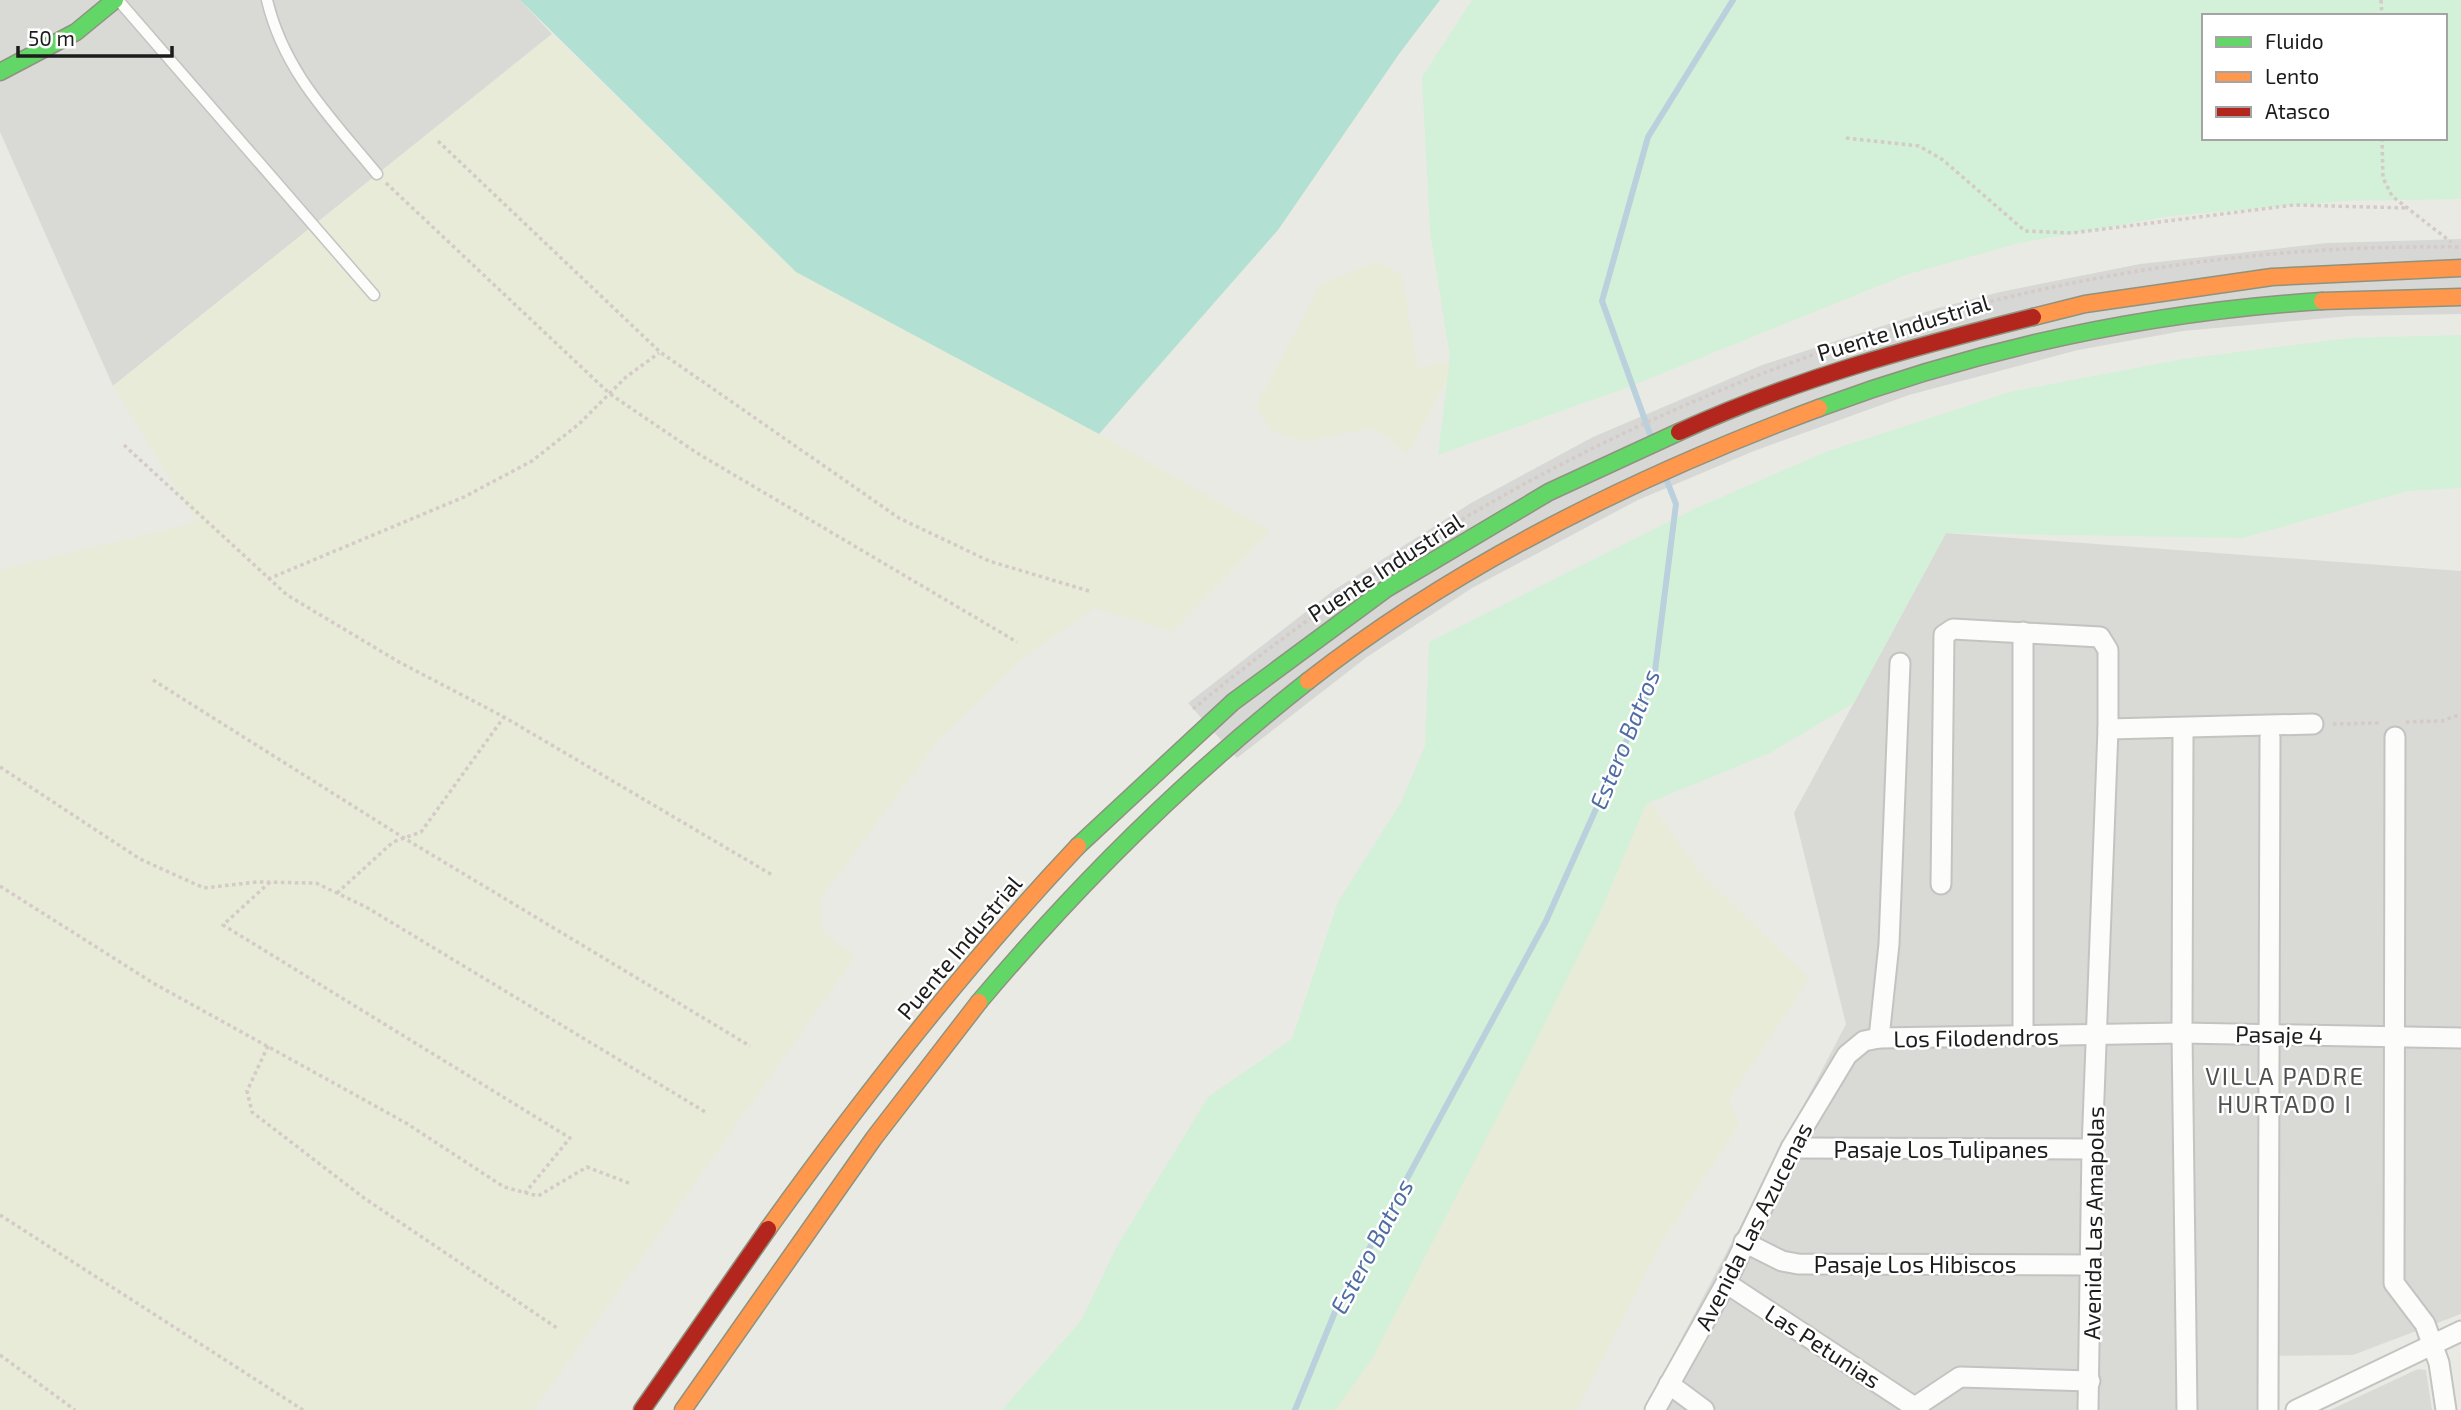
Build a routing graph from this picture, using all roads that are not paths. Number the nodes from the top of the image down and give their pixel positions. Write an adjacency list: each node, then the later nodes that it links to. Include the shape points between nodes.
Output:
1 (117, 0): 3 (main road, via 60,42); 6 (lane)
2 (267, 0): 4 (lane, via 274,31 297,76)
3 (0, 72)
4 (377, 174)
5 (2461, 268): 35 (main road, Puente Industrial, via 2268,277 2134,294 1963,331 1825,373 1635,450 1512,513 1346,617 1207,725 1096,827 945,997 767,1227)
6 (374, 295)
7 (2461, 297): 36 (main road, Puente Industrial, via 2291,302 2127,323 1961,362 1825,406 1689,459 1518,542 1357,643 1225,745 1086,879 970,1013 874,1136)
8 (2023, 632): 11 (street, Avenida Las Amapolas, via 2095,634 2105,640); 15 (street, via 1953,629 1942,639); 19 (street)
9 (1900, 663): 21 (street, via 1889,944)
10 (2313, 724): 11 (street)
11 (2108, 729): 18 (street, Avenida Las Amapolas)
12 (2183, 736): 16 (street)
13 (2270, 737): 17 (street)
14 (2395, 737): 20 (street)
15 (1941, 884)
16 (2182, 1033): 17 (street, Pasaje 4); 18 (street, Pasaje 4); 40 (street)
17 (2268, 1034): 20 (street, Pasaje 4); 41 (street)
18 (2098, 1035): 19 (street, Los Filodendros); 25 (street, Avenida Las Amapolas)
19 (2023, 1036): 21 (street, Los Filodendros)
20 (2393, 1036): 22 (street, Pasaje 4); 30 (street, via 2394,1283 2425,1324)
21 (1879, 1038): 23 (street, Los Filodendros)
22 (2461, 1038)
23 (1855, 1046): 24 (street, Avenida Las Azucenas)
24 (1791, 1148): 25 (street, Pasaje Los Tulipanes); 26 (street, Avenida Las Azucenas)
25 (2092, 1149): 27 (street, Avenida Las Amapolas)
26 (1744, 1242): 27 (street, Pasaje Los Hibiscos, via 1798,1264); 28 (street, Avenida Las Azucenas)
27 (2091, 1265): 31 (street, Avenida Las Amapolas)
28 (1726, 1283): 32 (street, Avenida Las Azucenas); 34 (street, Las Petunias)
29 (2461, 1331): 30 (street)
30 (2433, 1346): 33 (street); 43 (street)
31 (2090, 1381): 34 (street, via 1960,1377); 39 (street, Avenida Las Amapolas)
32 (1669, 1384): 37 (street, Avenida Las Azucenas); 38 (street)
33 (2326, 1404): 42 (street)
34 (1917, 1408)
35 (642, 1410)
36 (684, 1410)
37 (1655, 1410)
38 (1704, 1410)
39 (2088, 1410)
40 (2187, 1410)
41 (2268, 1410)
42 (2296, 1410)
43 (2446, 1410)

